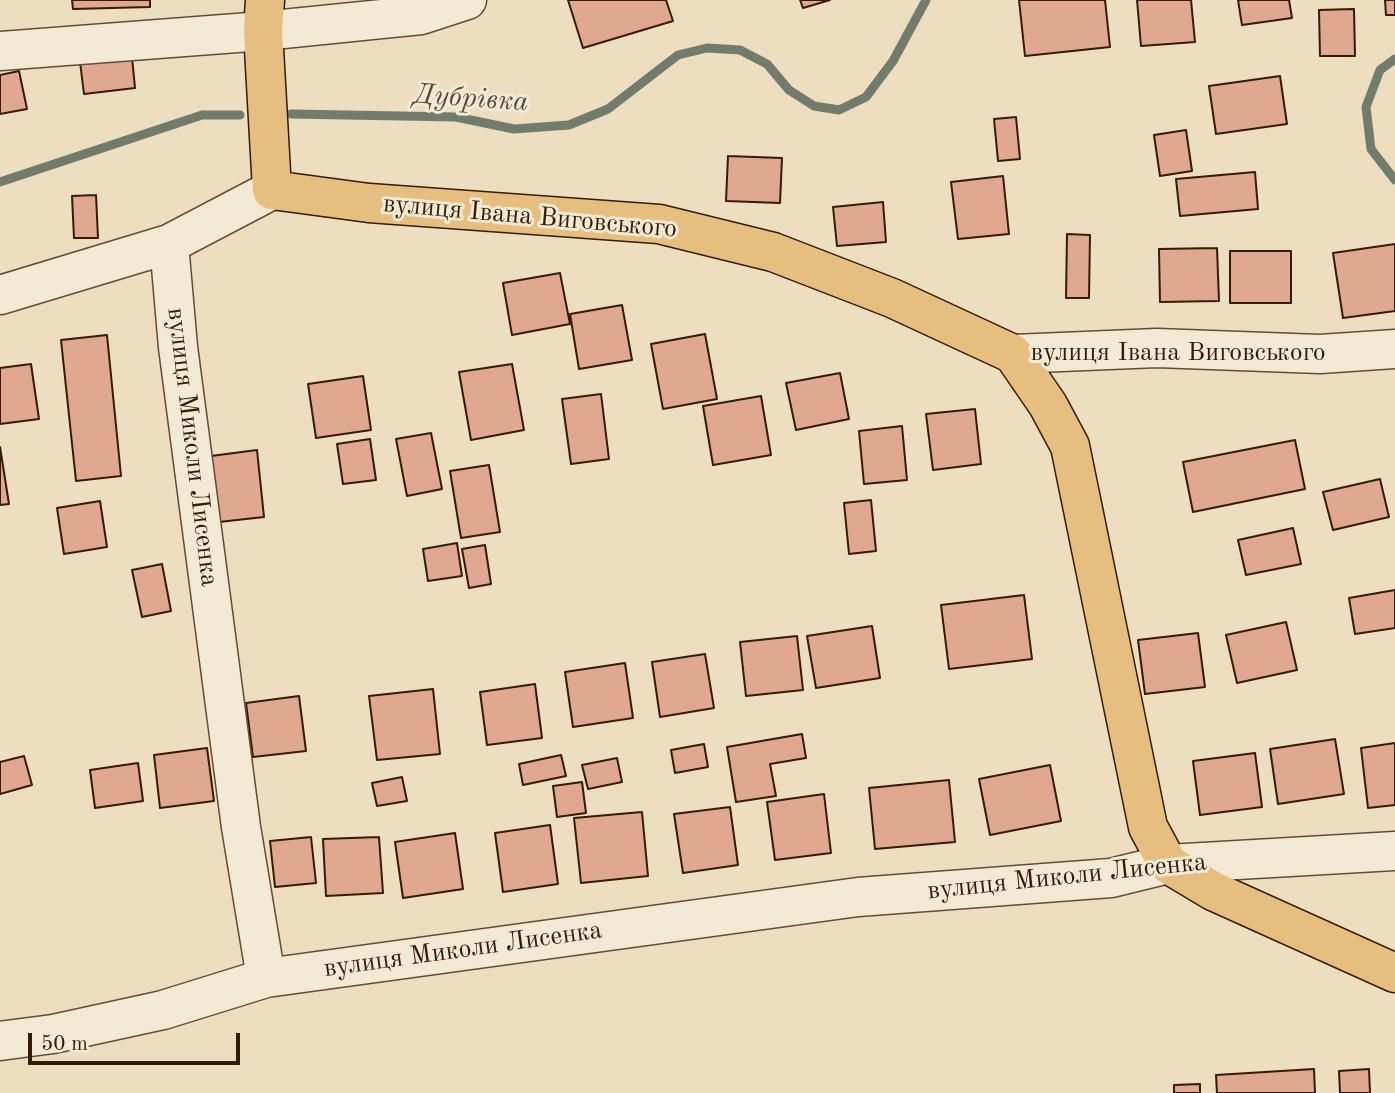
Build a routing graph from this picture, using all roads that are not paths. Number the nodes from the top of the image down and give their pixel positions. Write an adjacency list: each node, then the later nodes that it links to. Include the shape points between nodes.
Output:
1 (467, 0): 2 (street, via 421,15)
2 (264, 15): 3 (street); 4 (main road)
3 (0, 51)
4 (272, 190): 5 (street); 8 (main road, вулиця Івана Виговського, via 659,225 773,252 892,298)
5 (169, 244): 6 (street); 12 (street, вулиця Миколи Лисенка, via 177,347 241,827)
6 (0, 295)
7 (1395, 349): 8 (street, вулиця Івана Виговського, via 1320,354 1157,348)
8 (1013, 354): 10 (main road, via 1070,446 1148,827)
9 (1395, 851): 10 (street, вулиця Миколи Лисенка)
10 (1168, 864): 11 (main road, via 1213,891); 12 (street, вулиця Миколи Лисенка, via 1111,878 859,897)
11 (1395, 973)
12 (266, 978): 13 (street, via 163,1010)
13 (0, 1041)

